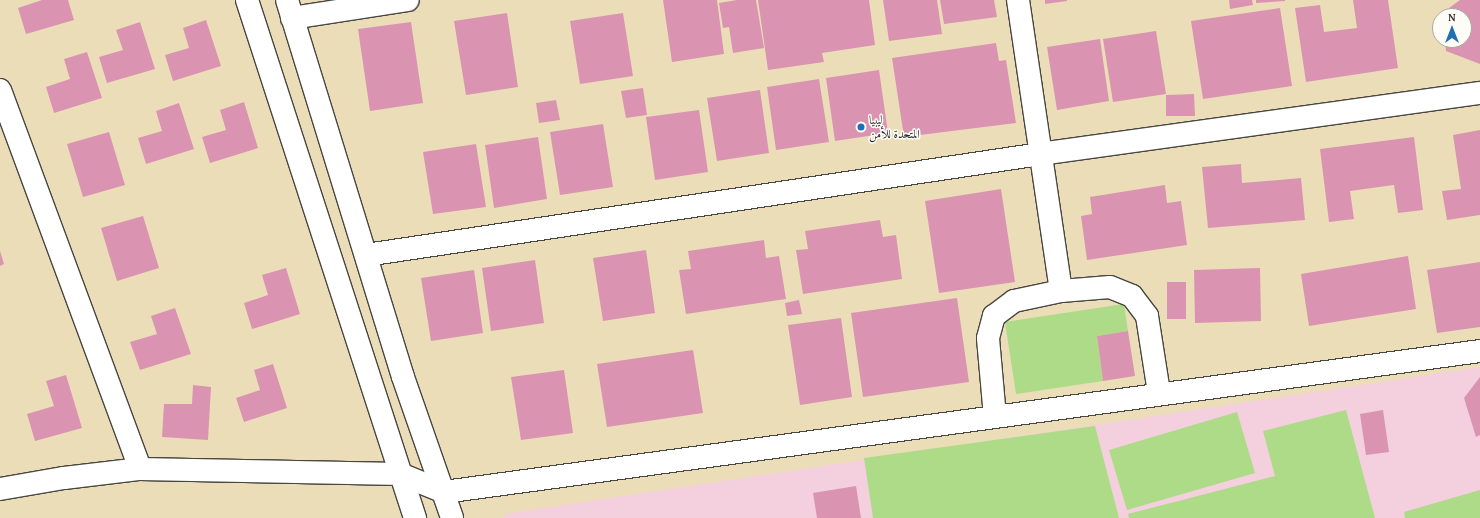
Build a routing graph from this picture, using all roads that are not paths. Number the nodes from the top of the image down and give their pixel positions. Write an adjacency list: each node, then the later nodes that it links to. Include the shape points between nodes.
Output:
1 (247, 0): 12 (street)
2 (408, 0): 4 (street)
3 (1018, 0): 7 (street)
4 (290, 9): 8 (street)
5 (0, 90): 15 (street)
6 (1480, 93): 7 (street)
7 (1040, 154): 8 (street); 9 (street)
8 (366, 255): 11 (street)
9 (1061, 291): 13 (street, via 1110,287 1132,296 1147,316); 14 (street, via 1014,301 994,316 988,338)
10 (1480, 351): 13 (street)
11 (403, 377): 12 (street); 18 (street)
12 (372, 387): 16 (street)
13 (1159, 394): 14 (street)
14 (995, 417): 18 (street)
15 (140, 469): 16 (street); 17 (street)
16 (400, 474): 18 (street); 19 (street)
17 (0, 489)
18 (444, 492): 20 (street)
19 (415, 518)
20 (452, 518)

